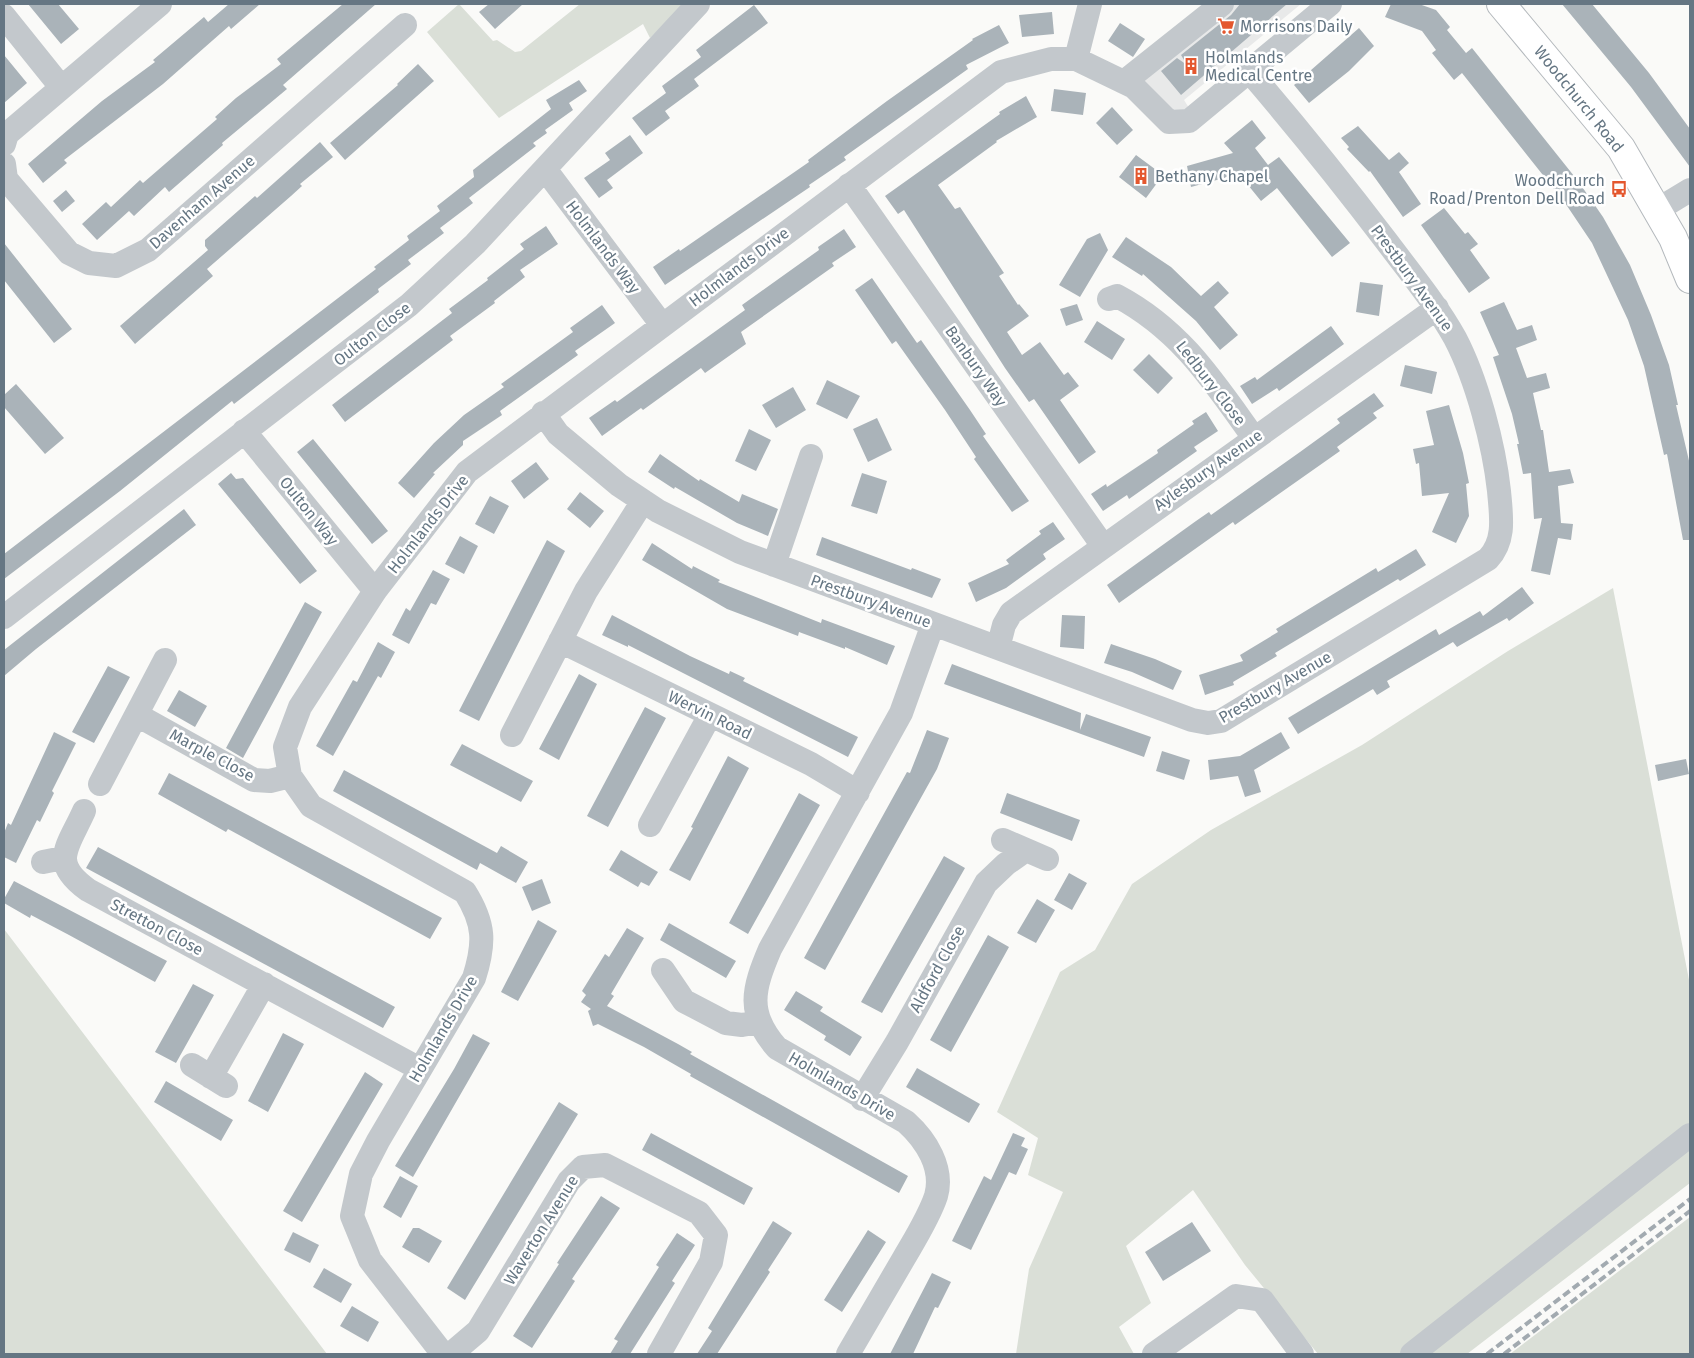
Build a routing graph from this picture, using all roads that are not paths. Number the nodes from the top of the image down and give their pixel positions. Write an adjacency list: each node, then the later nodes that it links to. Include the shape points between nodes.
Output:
1 (160, 4): 12 (street)
2 (698, 4): 15 (street, Oulton Close)
3 (1090, 4): 9 (street)
4 (1222, 4): 11 (street)
5 (1330, 4): 10 (street, Holmlands Drive)
6 (1501, 4): 18 (highway, Woodchurch Road, via 1622,148)
7 (4, 16): 12 (street)
8 (405, 25): 14 (street, Davenham Avenue, via 148,250 116,266 89,263 69,253 6,179)
9 (1076, 58): 11 (street, Holmlands Drive); 16 (street, Holmlands Drive, via 1051,59 1001,72)
10 (1249, 71): 11 (street, Holmlands Drive, via 1189,121 1169,122 1134,87); 21 (street, Prestbury Avenue, via 1329,166)
11 (1124, 82)
12 (61, 87): 13 (street, via 7,134)
13 (4, 144)
14 (4, 164)
15 (545, 169): 22 (street, Holmlands Way); 24 (street, Oulton Close, via 475,244 409,305)
16 (849, 185): 22 (street, Holmlands Drive); 28 (street, Banbury Way)
17 (1690, 190): 18 (street)
18 (1657, 210): 19 (highway, Woodchurch Road)
19 (1690, 279)
20 (1114, 294): 25 (street, Ledbury Close, via 1187,347)
21 (1436, 308): 25 (street, Aylesbury Avenue); 34 (street, Prestbury Avenue, via 1456,340 1482,407 1490,441 1501,516 1499,546 1488,559 1221,722 1192,720)
22 (662, 325): 23 (street, Holmlands Drive)
23 (543, 413): 27 (street, Prestbury Avenue, via 558,434); 30 (street, Holmlands Drive, via 468,472)
24 (244, 431): 30 (street, Oulton Way); 31 (street, Oulton Close)
25 (1254, 438): 28 (street, Aylesbury Avenue)
26 (811, 456): 29 (street)
27 (642, 500): 29 (street, Prestbury Avenue, via 695,530); 33 (street, via 586,591)
28 (1103, 546): 34 (street, Aylesbury Avenue, via 1011,613)
29 (774, 565): 32 (street, Prestbury Avenue)
30 (375, 591): 39 (street, Holmlands Drive, via 300,707 285,747)
31 (4, 617)
32 (933, 624): 34 (street, Prestbury Avenue); 41 (street, Holmlands Drive, via 901,713)
33 (560, 641): 37 (street, Wervin Road); 38 (street)
34 (998, 648)
35 (166, 660): 36 (street)
36 (137, 715): 39 (street, Marple Close, via 254,780 270,781); 40 (street)
37 (710, 715): 41 (street, Wervin Road, via 811,764); 43 (street)
38 (512, 735)
39 (290, 776): 50 (street, Holmlands Drive, via 311,806 466,892 477,910 483,932 482,955 474,978)
40 (100, 784)
41 (858, 792): 49 (street, Holmlands Drive, via 761,970 754,1000)
42 (84, 811): 48 (street, Stretton Close, via 53,860 88,890)
43 (651, 825)
44 (1002, 840): 45 (street)
45 (1026, 850): 46 (street); 52 (street, Aldford Close, via 986,883 898,1042)
46 (1047, 859)
47 (663, 970): 49 (street, via 684,1001 726,1023)
48 (264, 984): 50 (street, Stretton Close); 51 (street)
49 (760, 1022): 52 (street, Holmlands Drive, via 763,1033 777,1048)
50 (420, 1069): 54 (street, Holmlands Drive, via 360,1174 352,1216 370,1260)
51 (210, 1076)
52 (862, 1099): 57 (street, Holmlands Drive, via 906,1122 921,1136 931,1153 936,1172 936,1195 916,1237)
53 (1690, 1136): 60 (street)
54 (443, 1354)
55 (451, 1354): 56 (street, Waverton Avenue, via 478,1331 568,1181 583,1167 605,1165 699,1213 716,1234 711,1262)
56 (659, 1354)
57 (848, 1354)
58 (1154, 1354): 59 (street, via 1236,1296 1262,1300)
59 (1302, 1354)
60 (1412, 1354)

